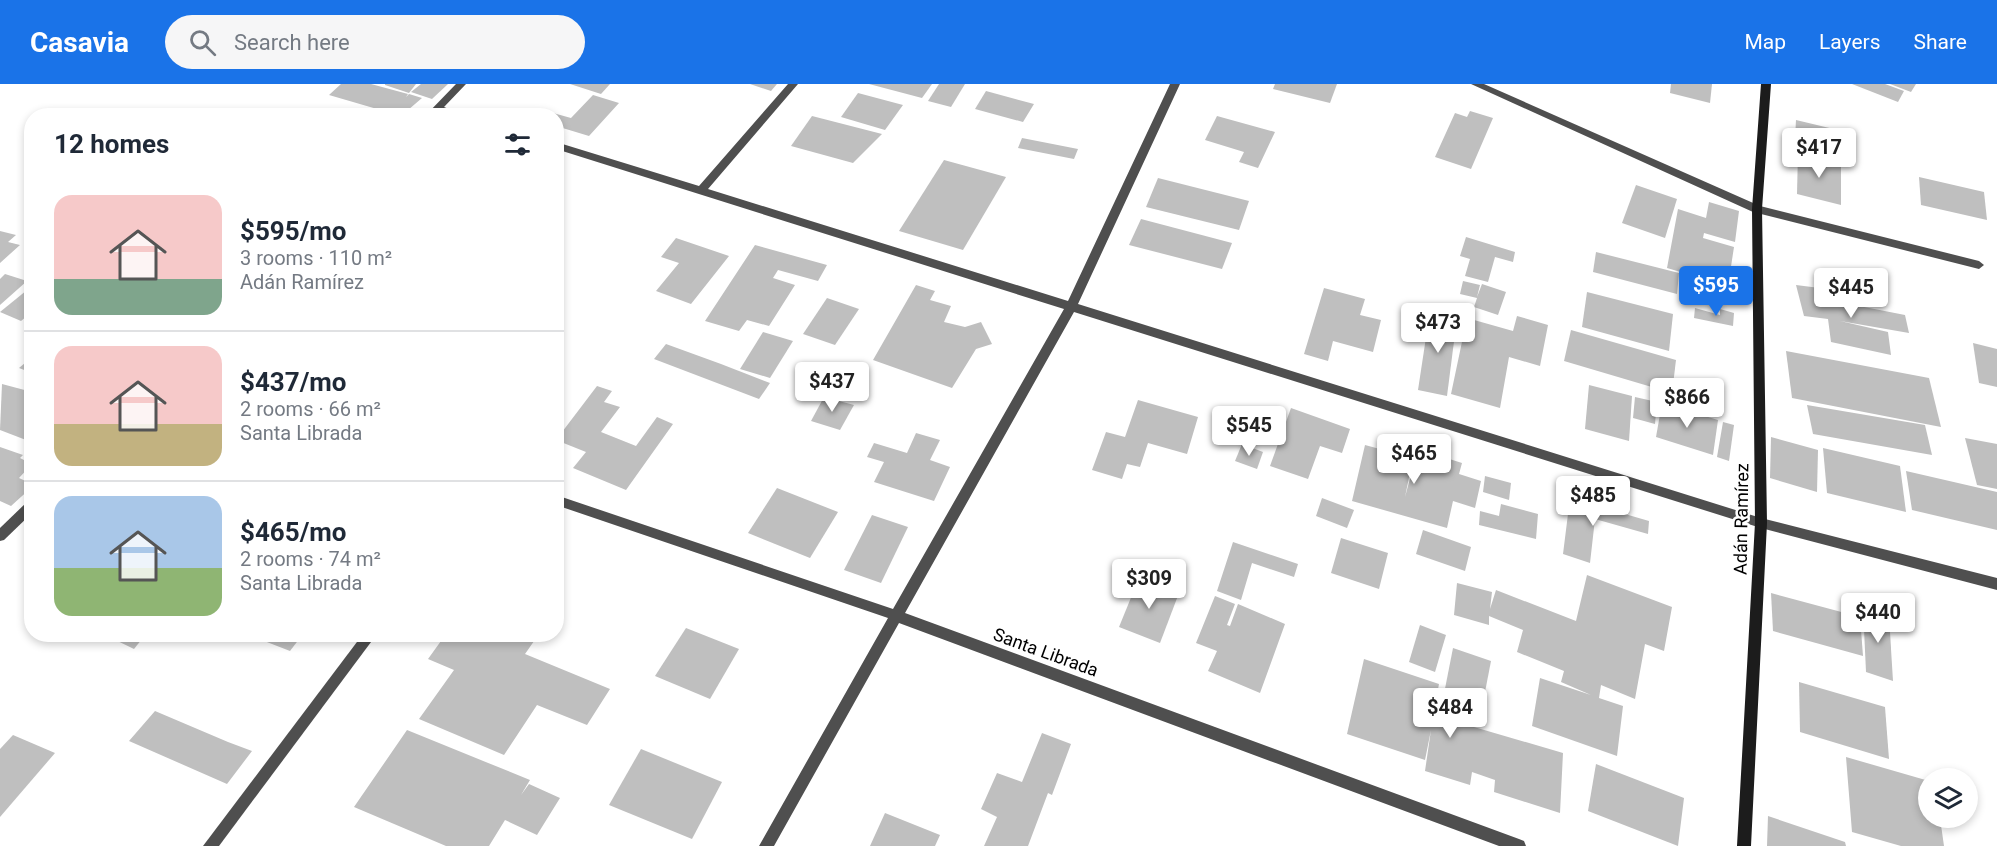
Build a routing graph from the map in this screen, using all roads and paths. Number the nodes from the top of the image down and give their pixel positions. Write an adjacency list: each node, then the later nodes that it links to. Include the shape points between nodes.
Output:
1 (461, 84): 6 (street)
2 (792, 84): 8 (street)
3 (1175, 84): 11 (street)
4 (1476, 84): 9 (street)
5 (1766, 84): 9 (street, Adán Ramírez)
6 (437, 108)
7 (564, 148): 8 (street)
8 (701, 191): 11 (street)
9 (1757, 208): 10 (street); 14 (street, Adán Ramírez)
10 (1979, 265)
11 (1071, 307): 14 (street); 17 (street)
12 (564, 503): 17 (street, Santa Librada)
13 (24, 513): 15 (street)
14 (1761, 523): 16 (street); 22 (street, Adán Ramírez)
15 (0, 536)
16 (1997, 584)
17 (895, 615): 20 (street); 21 (street, Santa Librada)
18 (365, 642): 19 (street)
19 (210, 846)
20 (766, 846)
21 (1519, 846)
22 (1744, 846)

